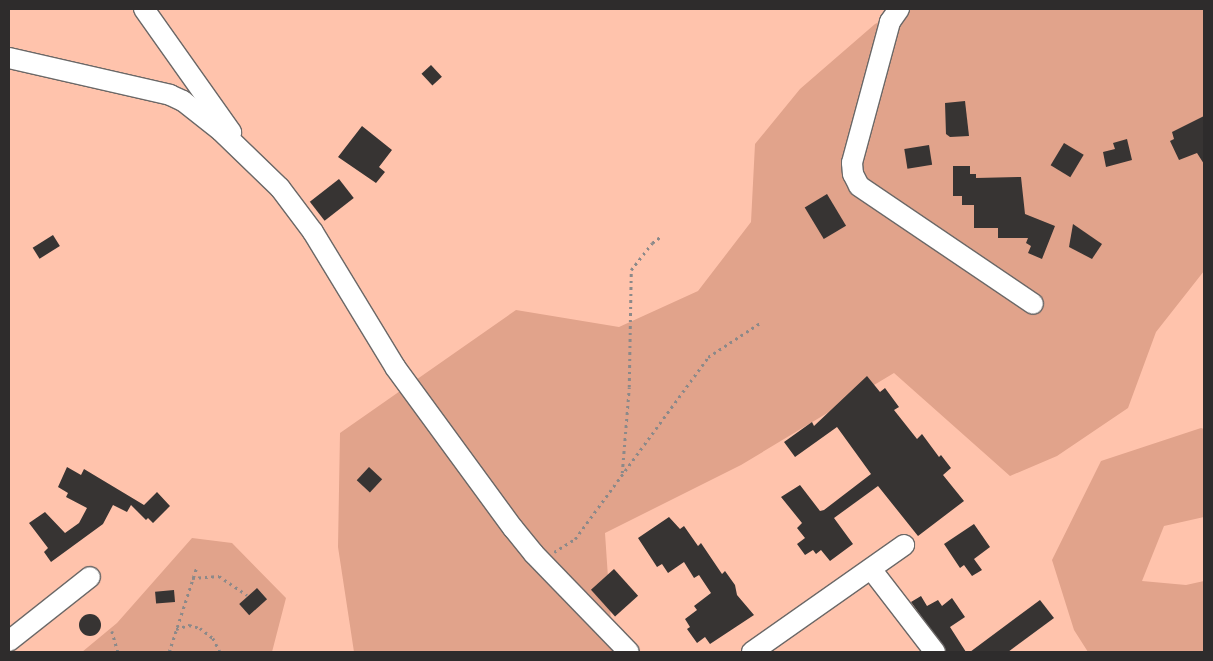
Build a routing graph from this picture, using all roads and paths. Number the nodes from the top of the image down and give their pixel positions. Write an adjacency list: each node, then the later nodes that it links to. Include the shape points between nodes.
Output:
1 (144, 9): 4 (street)
2 (899, 9): 6 (street, via 890,22 852,163 853,174 859,186)
3 (9, 58): 4 (street, via 176,98 221,131)
4 (254, 164): 10 (street, via 280,188 313,232 395,367)
5 (660, 237): 8 (path, via 632,270 629,387)
6 (1033, 304)
7 (760, 323): 8 (path, via 708,357)
8 (622, 475): 10 (path, via 575,540)
9 (904, 545): 12 (street)
10 (540, 560): 22 (street)
11 (197, 566): 14 (path)
12 (871, 569): 23 (street); 24 (street)
13 (90, 577): 18 (street)
14 (190, 580): 15 (path, via 194,576 219,576); 16 (path)
15 (247, 595)
16 (176, 629): 20 (path); 21 (path, via 189,625 200,628 213,638)
17 (112, 631): 19 (path)
18 (9, 641)
19 (118, 652)
20 (169, 652)
21 (220, 652)
22 (629, 652)
23 (752, 652)
24 (935, 652)

